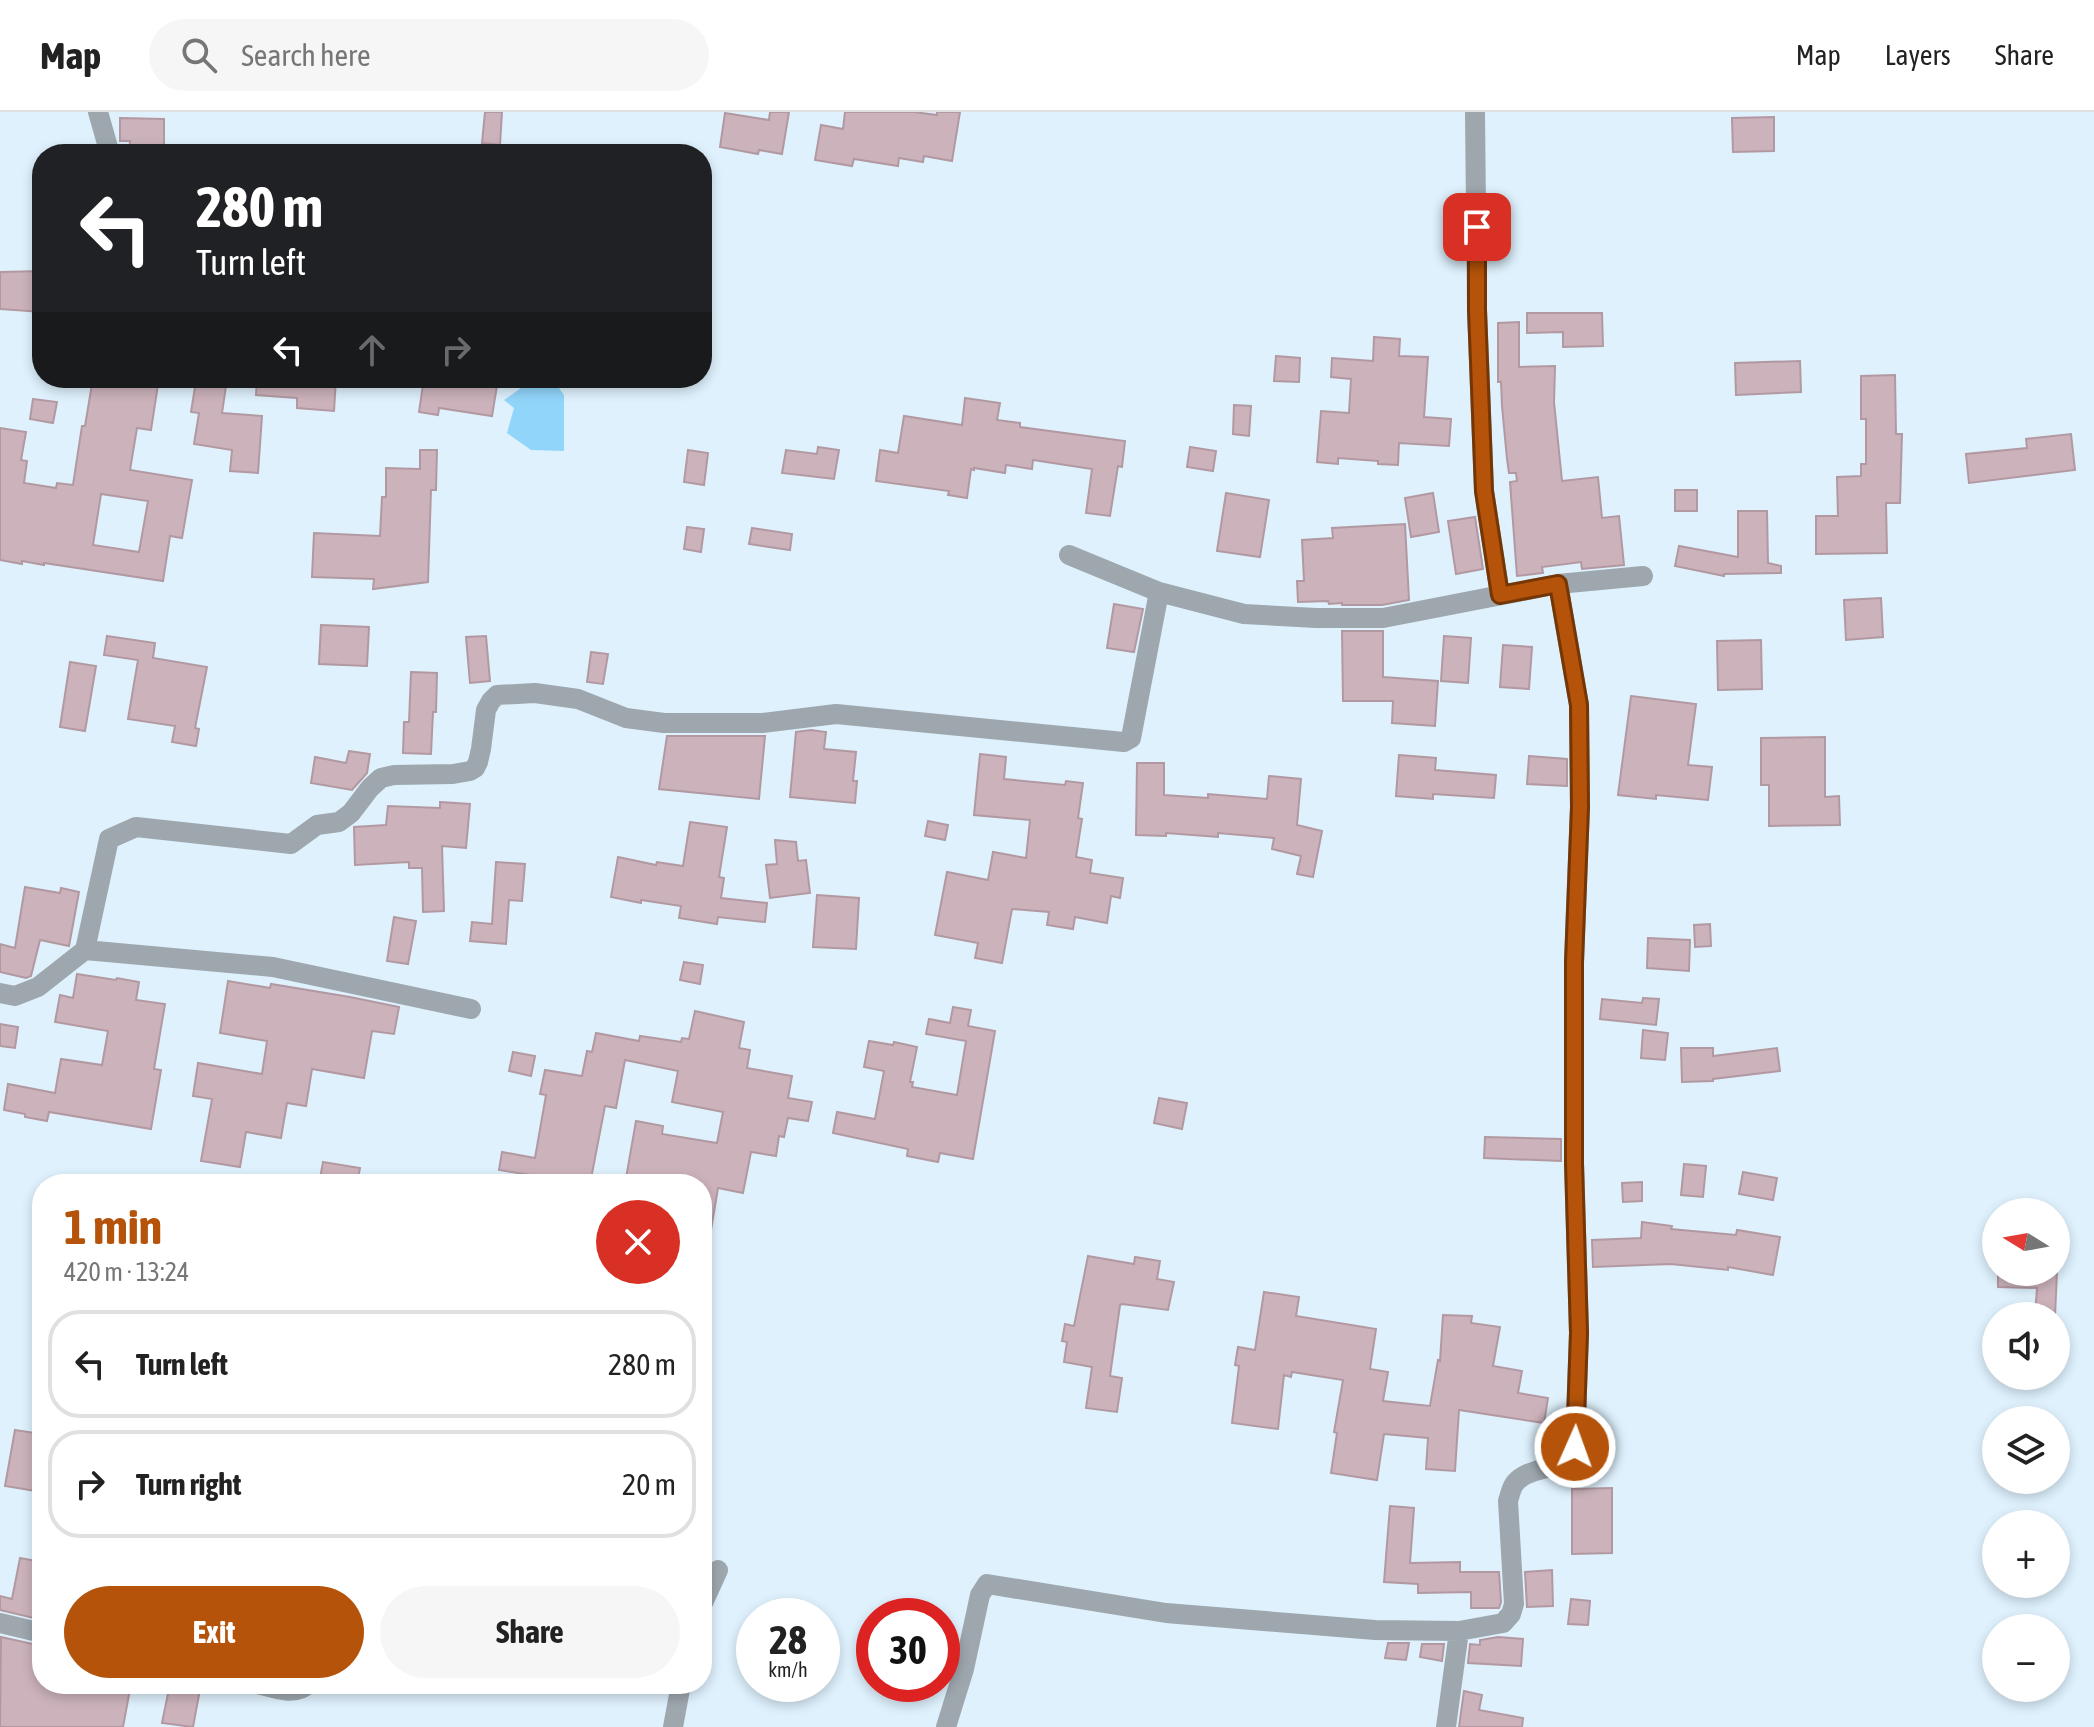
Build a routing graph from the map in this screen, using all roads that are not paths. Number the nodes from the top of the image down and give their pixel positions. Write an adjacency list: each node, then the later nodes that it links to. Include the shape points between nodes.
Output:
1 (98, 112): 3 (street)
2 (1475, 112): 8 (street, via 1484,491)
3 (107, 144)
4 (1069, 555): 7 (street)
5 (1643, 576): 6 (street)
6 (1558, 584): 8 (street); 16 (street, via 1579,705 1575,1447 1570,1458 1513,1485 1508,1501 1511,1614 1503,1623)
7 (1159, 592): 8 (street, via 1244,614 1316,618 1383,618); 9 (street, via 1131,738 1124,742 836,714 762,723 664,723 626,718 578,699 497,695 486,710 475,768 381,778 339,822 317,825 291,844 136,827 109,839)
8 (1500, 595)
9 (85, 950): 10 (street, via 38,987 15,996); 11 (street, via 273,967)
10 (0, 993)
11 (471, 1009)
12 (718, 1570): 13 (street)
13 (712, 1583)
14 (0, 1623): 15 (street)
15 (32, 1631)
16 (1459, 1631): 19 (street, via 1375,1630 1166,1613 987,1584); 20 (street)
17 (679, 1694): 18 (street)
18 (673, 1727)
19 (946, 1727)
20 (1446, 1727)

